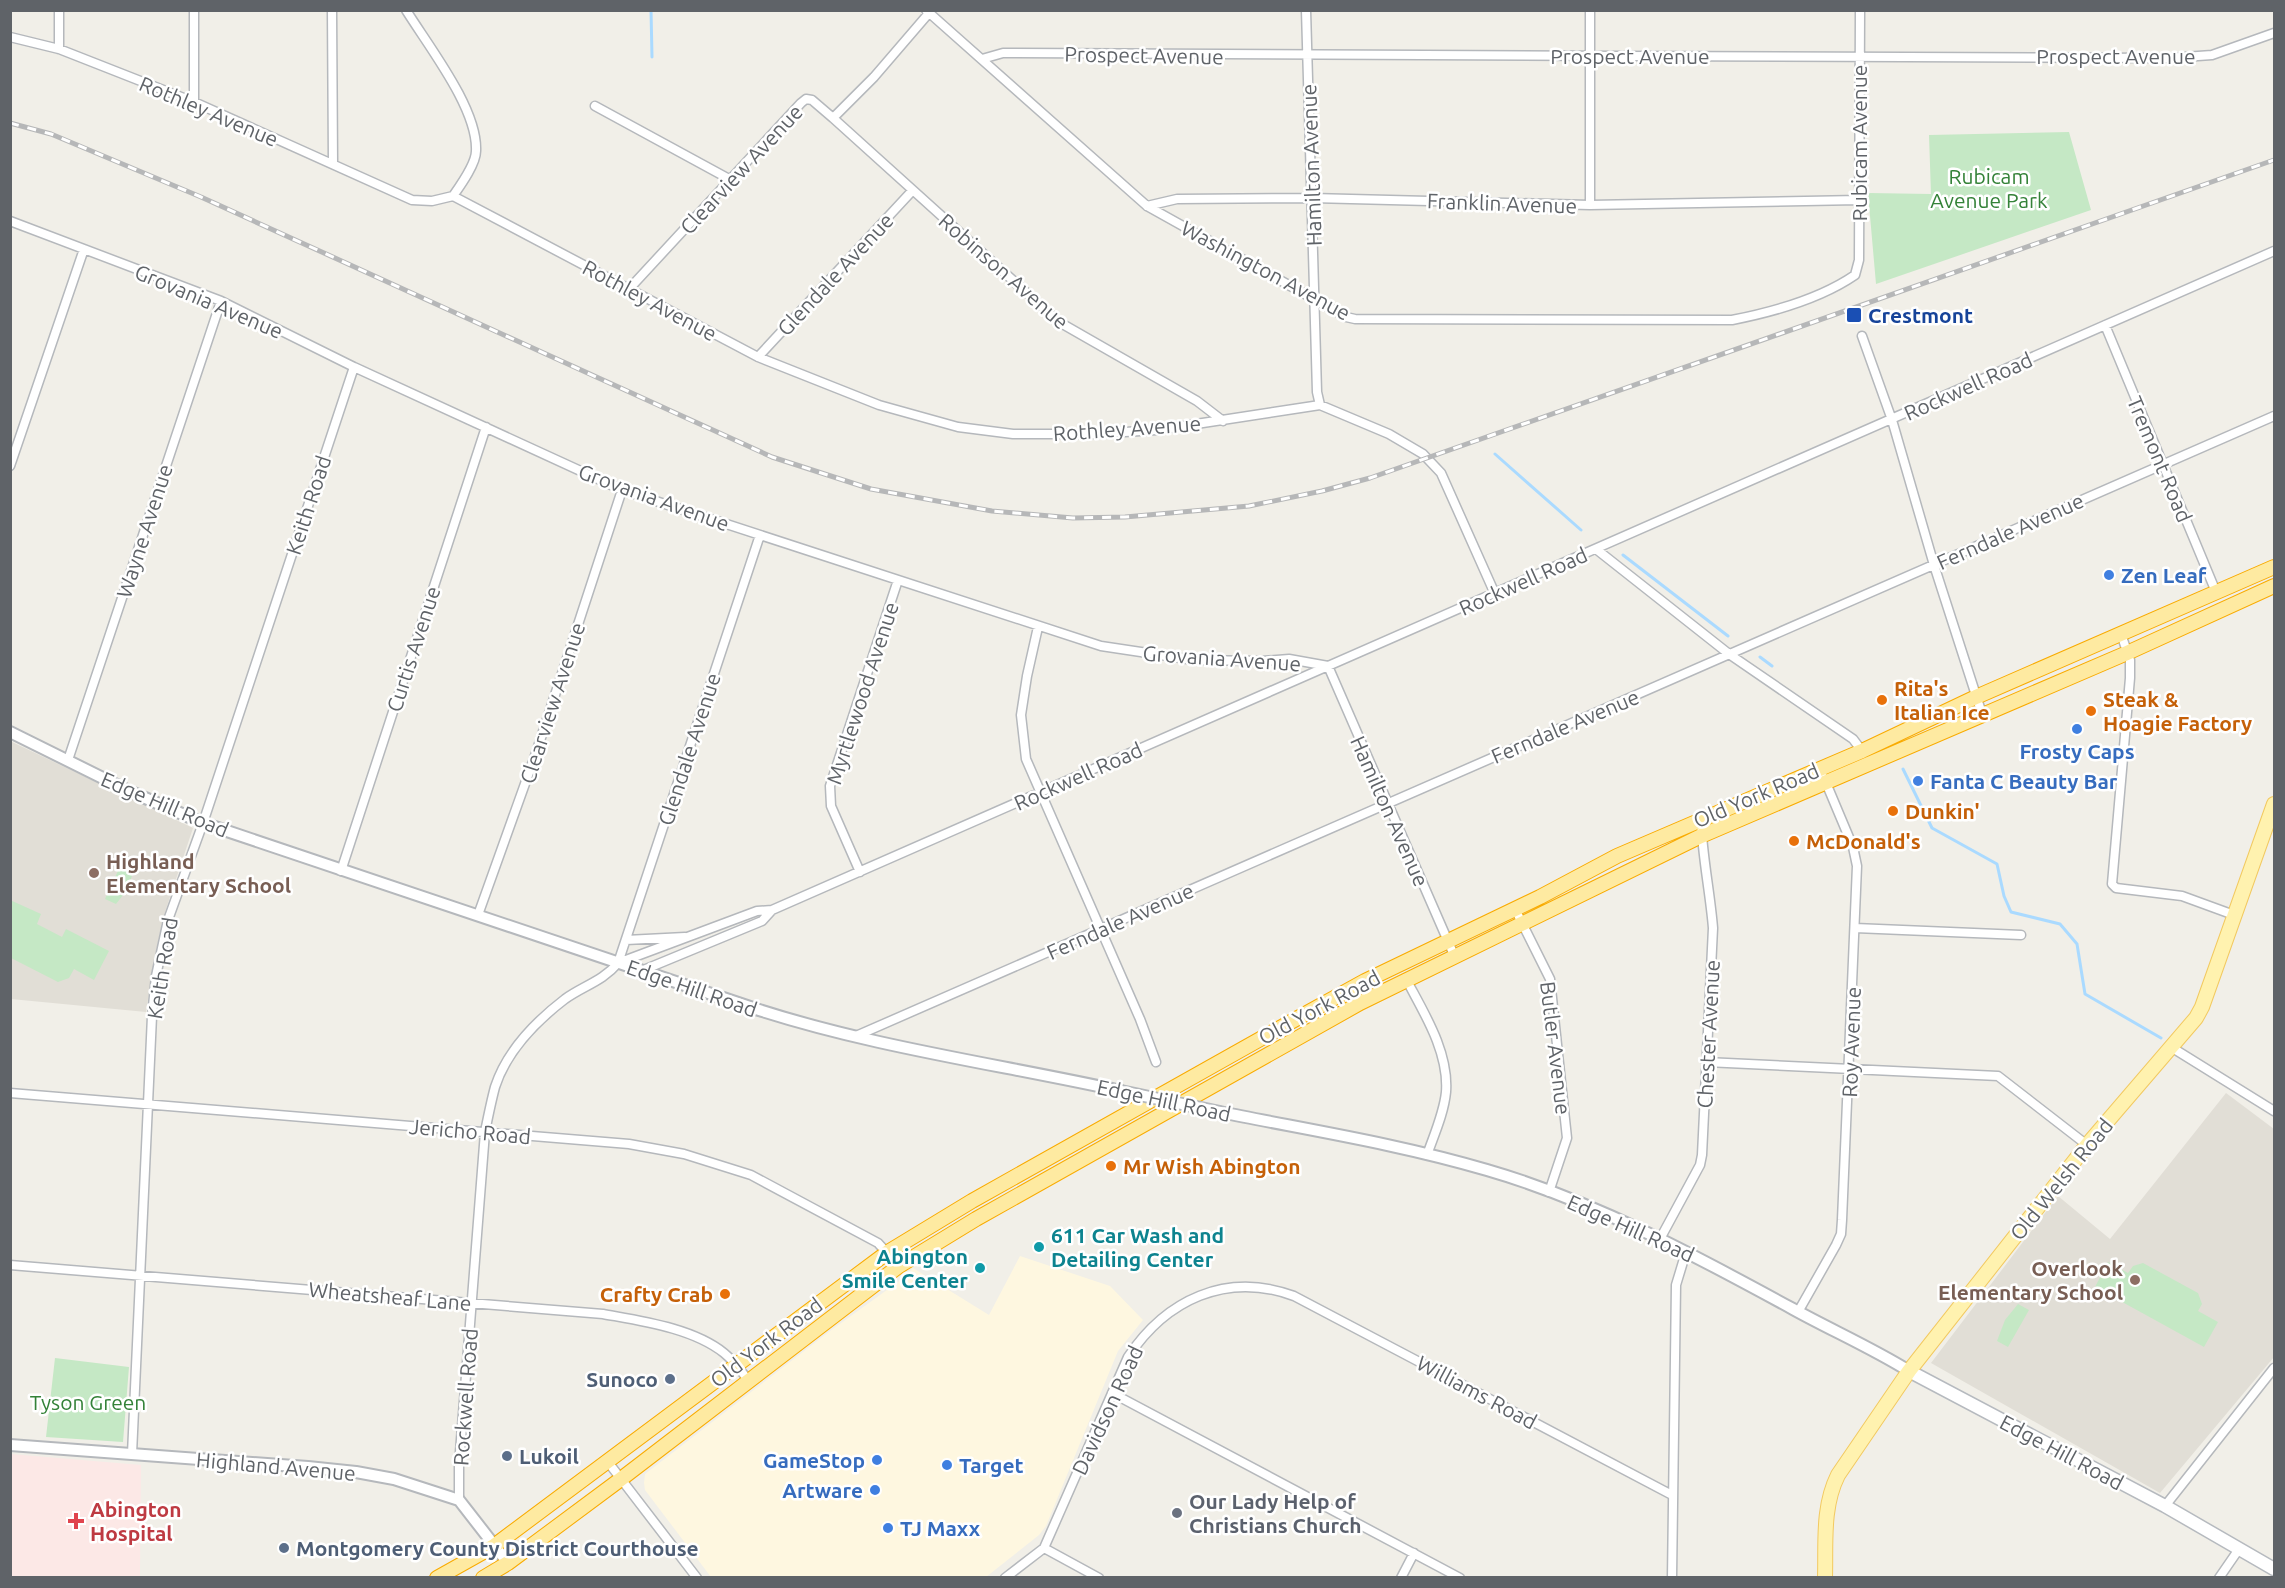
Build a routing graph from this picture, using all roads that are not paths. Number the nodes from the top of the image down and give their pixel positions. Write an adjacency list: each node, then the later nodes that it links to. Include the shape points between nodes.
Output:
1 (59, 10): 11 (street)
2 (194, 10): 16 (street)
3 (332, 10): 19 (street)
4 (406, 10): 22 (street, via 468,108 474,131 477,153)
5 (1306, 10): 13 (street, Hamilton Avenue)
6 (1590, 10): 14 (street)
7 (1860, 10): 12 (street, Rubicam Avenue)
8 (928, 12): 15 (street, Washington Avenue); 18 (street, Clearview Avenue)
9 (2274, 33): 12 (street, Prospect Avenue, via 2212,55 2170,58)
10 (10, 37): 11 (street, Rothley Avenue)
11 (59, 50): 16 (street, Rothley Avenue)
12 (1859, 55): 14 (street, Prospect Avenue); 24 (street, Rubicam Avenue)
13 (1307, 57): 14 (street, Prospect Avenue); 15 (street, Prospect Avenue, via 1003,53); 23 (street, Hamilton Avenue)
14 (1590, 57): 25 (street)
15 (982, 59): 26 (street, Washington Avenue)
16 (194, 102): 19 (street, Rothley Avenue)
17 (595, 106): 20 (street)
18 (832, 118): 20 (street, Clearview Avenue, via 806,99); 21 (street, Robinson Avenue)
19 (333, 164): 22 (street, Rothley Avenue, via 412,200)
20 (731, 180): 31 (street, Clearview Avenue)
21 (912, 190): 36 (street, Glendale Avenue); 41 (street, Robinson Avenue, via 1059,322 1197,401)
22 (453, 196): 31 (street, Rothley Avenue)
23 (1312, 198): 25 (street, Franklin Avenue); 26 (street, Franklin Avenue, via 1178,199); 32 (street, Hamilton Avenue)
24 (1858, 200): 25 (street, Franklin Avenue); 30 (street, Rubicam Avenue, via 1859,260)
25 (1590, 205)
26 (1147, 206): 32 (street, Washington Avenue)
27 (10, 221): 28 (street, Grovania Avenue)
28 (84, 249): 33 (street, Grovania Avenue); 44 (street)
29 (2274, 251): 34 (street, Rockwell Road)
30 (1855, 275): 32 (street, Washington Avenue, via 1835,288 1732,320 1355,319)
31 (629, 289): 36 (street, Rothley Avenue)
32 (1315, 299): 38 (street, Hamilton Avenue)
33 (221, 301): 37 (street, Grovania Avenue); 63 (street, Wayne Avenue)
34 (2105, 325): 40 (street, Rockwell Road); 43 (street, Tremont Road)
35 (1862, 336): 40 (street)
36 (758, 357): 41 (street, Rothley Avenue, via 879,405 958,427 1013,434 1093,434)
37 (354, 367): 42 (street, Grovania Avenue); 70 (street, Keith Road)
38 (1320, 405): 41 (street, Rothley Avenue); 53 (street, via 1417,449 1441,473)
39 (2274, 416): 43 (street, Ferndale Avenue)
40 (1892, 420): 47 (street, Rockwell Road); 48 (street)
41 (1222, 421)
42 (486, 427): 45 (street, Grovania Avenue); 73 (street, Curtis Avenue)
43 (2161, 465): 48 (street, Ferndale Avenue); 52 (street, Tremont Road)
44 (10, 466)
45 (622, 490): 46 (street, Grovania Avenue); 77 (street, Clearview Avenue)
46 (759, 535): 50 (street, Grovania Avenue); 84 (street, Glendale Avenue)
47 (1596, 549): 53 (street, Rockwell Road); 57 (street)
48 (1934, 565): 57 (street, Ferndale Avenue); 59 (street)
49 (2274, 567): 52 (highway, Old York Road)
50 (898, 580): 54 (street, Grovania Avenue); 74 (street, Myrtlewood Avenue, via 830,786 831,806)
51 (2274, 586): 56 (highway, Old York Road)
52 (2216, 592): 55 (highway, Old York Road)
53 (1495, 594): 58 (street, Rockwell Road)
54 (1038, 627): 58 (street, Grovania Avenue, via 1138,653 1194,660 1289,659); 66 (street, via 1021,715 1026,759)
55 (2121, 634): 56 (street); 59 (highway, Old York Road)
56 (2127, 652): 60 (highway, Old York Road); 78 (street, via 2130,678 2112,884 2116,888 2182,896)
57 (1729, 654): 62 (street, via 1853,739); 67 (street, Ferndale Avenue)
58 (1328, 666): 66 (street, Rockwell Road); 67 (street, Hamilton Avenue)
59 (1976, 697): 60 (street); 62 (highway, Old York Road)
60 (1982, 714): 65 (highway, Old York Road)
61 (10, 732): 63 (street, Edge Hill Road)
62 (1862, 751): 64 (highway, Old York Road)
63 (68, 760): 70 (street, Edge Hill Road)
64 (1821, 768): 65 (street, Roy Avenue); 69 (highway, Old York Road)
65 (1826, 784): 72 (highway, Old York Road); 80 (street, Roy Avenue, via 1856,858)
66 (1041, 792): 74 (street, Rockwell Road); 81 (street)
67 (1386, 802): 81 (street, Ferndale Avenue); 85 (street, Hamilton Avenue)
68 (2274, 804): 71 (main road, Old Welsh Road)
69 (1701, 819): 72 (street, Chester Avenue); 75 (highway, Old York Road, via 1617,856)
70 (203, 824): 73 (street, Edge Hill Road); 96 (street, Keith Road, via 168,920 156,976)
71 (2270, 831): 78 (main road, Old Welsh Road)
72 (1701, 836): 79 (highway, Old York Road); 93 (street, Chester Avenue, via 1713,928)
73 (341, 871): 77 (street, Edge Hill Road)
74 (860, 872): 76 (street, Rockwell Road)
75 (1515, 909): 79 (street, Butler Avenue); 85 (highway, Old York Road)
76 (772, 910): 83 (street, Rockwell Road, via 757,911); 88 (street, Rockwell Road, via 762,921)
77 (478, 915): 87 (street, Edge Hill Road)
78 (2234, 915): 91 (main road, Old Welsh Road, via 2202,1007)
79 (1522, 923): 86 (highway, Old York Road); 101 (street, Butler Avenue, via 1551,979 1560,1063 1567,1138)
80 (1855, 928): 82 (street); 94 (street, Roy Avenue)
81 (1100, 930): 90 (street, Ferndale Avenue); 92 (street)
82 (2021, 935)
83 (694, 936): 84 (street, Rockwell Road); 87 (street, Rockwell Road)
84 (626, 940): 87 (street, Glendale Avenue)
85 (1447, 940): 86 (street, Hamilton Avenue); 103 (highway, Old York Road, via 1260,1039)
86 (1454, 955): 89 (highway, Old York Road)
87 (618, 963): 88 (street, Edge Hill Road); 98 (street, Rockwell Road, via 610,973 567,997 527,1031 495,1086)
88 (641, 971): 90 (street, Edge Hill Road, via 800,1024)
89 (1406, 979): 100 (street, via 1437,1041 1444,1067 1446,1091); 106 (highway, Old York Road)
90 (856, 1036): 100 (street, Edge Hill Road, bridge)
91 (2170, 1047): 97 (street); 99 (main road, Old Welsh Road)
92 (1156, 1062)
93 (1706, 1062): 94 (street); 102 (street, Chester Avenue, via 1700,1166)
94 (1850, 1069): 99 (street, via 1998,1076); 110 (street, Roy Avenue, via 1841,1234)
95 (10, 1093): 96 (street, Jericho Road)
96 (149, 1104): 98 (street, Jericho Road); 107 (street, Keith Road)
97 (2274, 1111)
98 (485, 1132): 103 (street, Jericho Road, via 629,1144 684,1154 751,1175); 109 (street, Rockwell Road)
99 (2087, 1145): 113 (main road, Old Welsh Road)
100 (1427, 1155): 101 (street, Edge Hill Road, via 1488,1170)
101 (1549, 1192): 102 (street, Edge Hill Road)
102 (1660, 1239): 104 (street, Edge Hill Road)
103 (888, 1252): 106 (street, Jericho Road); 111 (highway, Old York Road)
104 (1686, 1252): 110 (street, Edge Hill Road); 120 (street, via 1676,1285)
105 (10, 1264): 107 (street, Wheatsheaf Lane)
106 (898, 1266): 114 (highway, Old York Road)
107 (141, 1275): 109 (street, Wheatsheaf Lane); 117 (street, Keith Road)
108 (1281, 1291): 115 (street, Davidson Road, via 1218,1289 1173,1308 1139,1340); 120 (street, Williams Road)
109 (472, 1302): 111 (street, Wheatsheaf Lane, via 603,1314 659,1324 716,1347); 121 (street, Rockwell Road)
110 (1798, 1312): 113 (street, Edge Hill Road)
111 (736, 1364): 114 (street, Wheatsheaf Lane); 118 (highway, Old York Road)
112 (2274, 1368): 122 (street)
113 (1909, 1371): 122 (main road, Edge Hill Road); 137 (main road, Old Welsh Road, via 1832,1487 1827,1512)
114 (749, 1382): 119 (highway, Old York Road)
115 (1112, 1393): 124 (street, Davidson Road); 126 (street)
116 (10, 1445): 117 (street, Highland Avenue)
117 (132, 1454): 121 (street, Highland Avenue, via 356,1472 394,1479)
118 (608, 1462): 119 (street); 123 (highway, Old York Road)
119 (621, 1479): 127 (highway, Old York Road); 131 (street)
120 (1672, 1495): 136 (street)
121 (459, 1500): 123 (street)
122 (2165, 1506): 125 (main road, Edge Hill Road)
123 (494, 1546): 127 (street); 129 (highway, Old York Road)
124 (1044, 1548): 132 (street, Davidson Road); 133 (street)
125 (2239, 1549): 128 (main road, Edge Hill Road); 138 (street)
126 (1414, 1553): 134 (street); 135 (street)
127 (508, 1563): 130 (highway, Old York Road)
128 (2274, 1569)
129 (437, 1578)
130 (483, 1578)
131 (697, 1578)
132 (1005, 1578)
133 (1099, 1578)
134 (1401, 1578)
135 (1460, 1578)
136 (1672, 1578)
137 (1825, 1578)
138 (2219, 1578)

